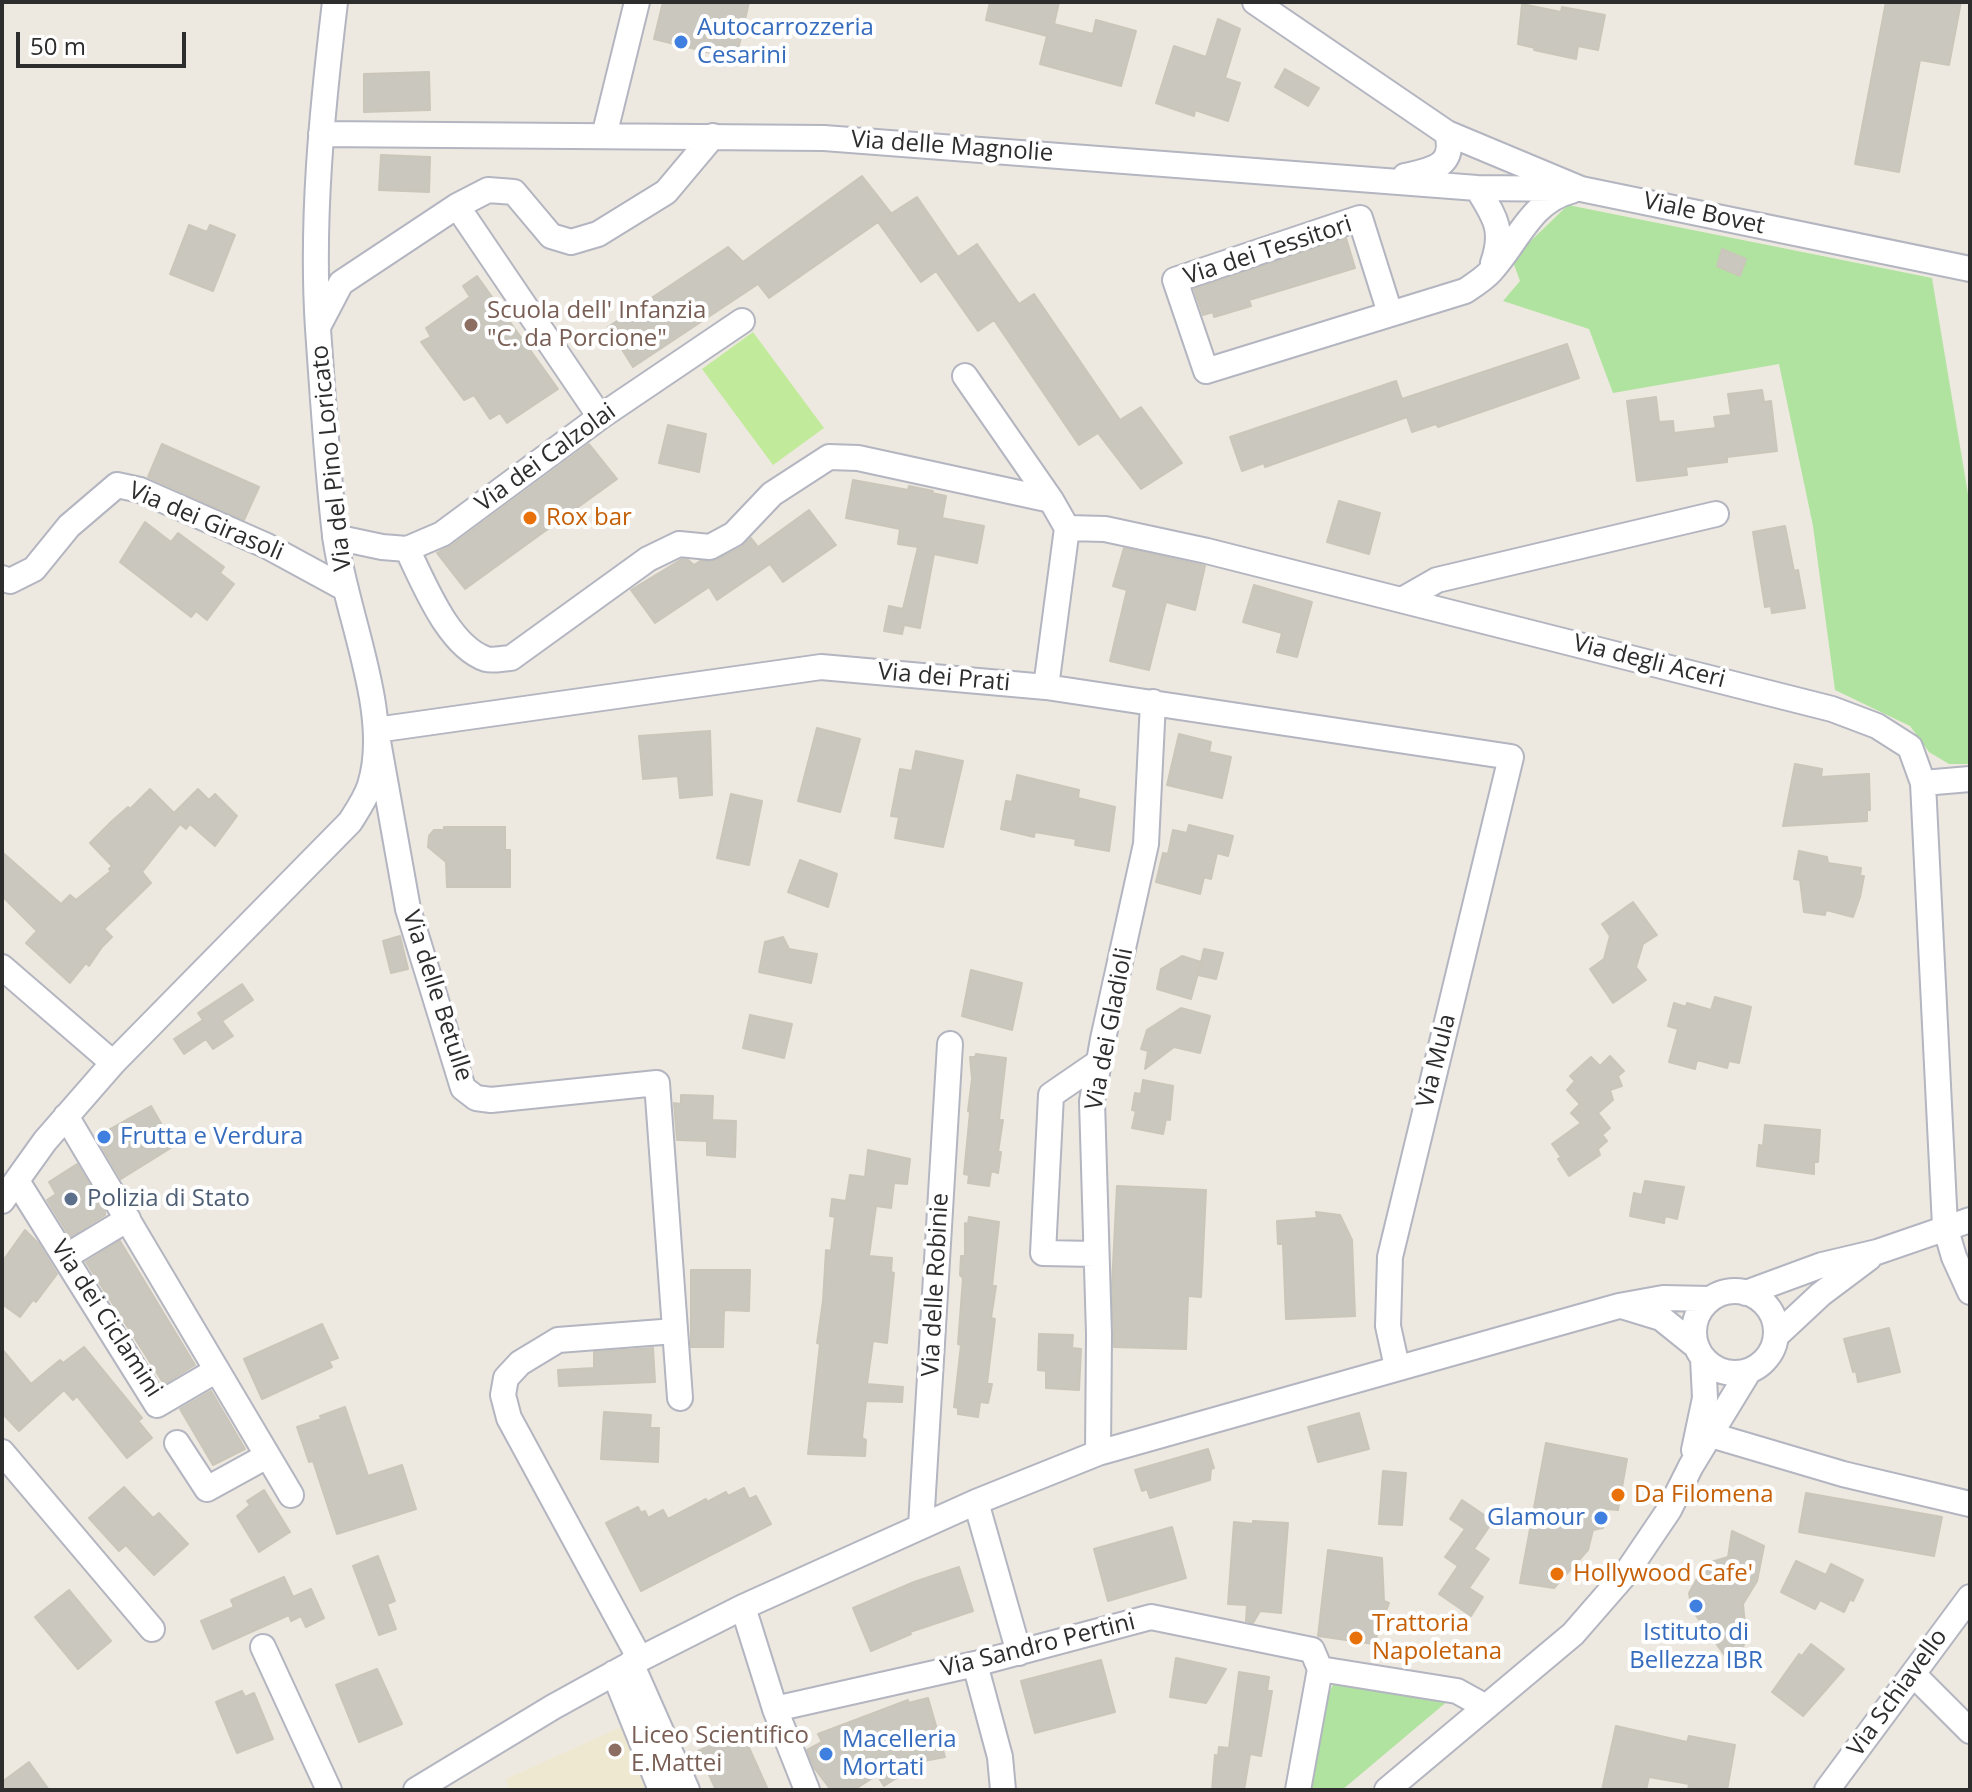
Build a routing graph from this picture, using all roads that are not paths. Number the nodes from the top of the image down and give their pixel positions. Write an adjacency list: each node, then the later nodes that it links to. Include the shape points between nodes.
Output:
1 (335, 2): 5 (street, Via del Pino Loricato)
2 (637, 2): 6 (street)
3 (1255, 2): 4 (street, Viale Bovet)
4 (1447, 133): 8 (street, via 1451,148 1446,160 1432,169); 10 (street, Viale Bovet)
5 (321, 134): 6 (street, Via delle Magnolie); 16 (street, Via del Pino Loricato, via 315,224)
6 (604, 136): 7 (street, Via delle Magnolie)
7 (713, 136): 8 (street, Via delle Magnolie, via 824,138); 11 (street, via 666,192 598,234 571,242 551,236 514,192 488,190)
8 (1384, 181): 9 (street, Via delle Magnolie)
9 (1477, 188): 10 (street, Via delle Magnolie); 13 (street, via 1498,221 1499,246)
10 (1581, 189): 12 (street, Viale Bovet); 13 (street, via 1554,196 1536,211)
11 (457, 206): 16 (street, via 341,283); 18 (street)
12 (1970, 269)
13 (1490, 273): 14 (street, Via dei Tessitori, via 1465,291)
14 (1390, 313): 14 (street, Via dei Tessitori, via 1206,371 1175,280 1360,218)
15 (742, 321): 18 (street, Via dei Calzolai)
16 (318, 327): 22 (street, Via del Pino Loricato)
17 (965, 376): 19 (street)
18 (600, 417): 23 (street, Via dei Calzolai, via 442,534)
19 (1051, 500): 21 (street); 23 (street, via 858,458 829,457 772,494 734,534 710,547 679,544 648,559 511,658 489,660 466,647 435,606)
20 (1716, 514): 26 (street, via 1437,580)
21 (1067, 528): 26 (street, Via degli Aceri, via 1105,529); 27 (street)
22 (335, 537): 23 (street); 25 (street, Via del Pino Loricato)
23 (407, 549)
24 (2, 578): 25 (street, Via dei Girasoli, via 10,581 34,569 69,526 117,485 140,490 267,546)
25 (346, 589): 29 (street, Via del Pino Loricato)
26 (1402, 600): 32 (street, Via degli Aceri, via 1832,709 1877,726 1910,747)
27 (1046, 687): 28 (street, Via dei Prati); 29 (street, Via dei Prati, via 821,667)
28 (1153, 702): 30 (street, Via dei Prati); 35 (street, Via dei Gladioli, via 1146,844)
29 (376, 730): 36 (street, Via del Pino Loricato, via 370,787 350,822); 50 (street, Via delle Betulle, via 408,909 463,1088 476,1098 491,1100 657,1083)
30 (1511, 757): 53 (street, Via Mula, via 1390,1257 1388,1326)
31 (1970, 779): 32 (street)
32 (1923, 783): 42 (street, Via degli Aceri)
33 (2, 967): 36 (street)
34 (950, 1044): 66 (street, Via delle Robinie)
35 (1099, 1062): 44 (street, Via dei Gladioli, via 1092,1101); 44 (street, via 1051,1095 1043,1253)
36 (113, 1063): 37 (street, Via del Pino Loricato)
37 (66, 1116): 38 (street, Via del Pino Loricato); 40 (street)
38 (17, 1181): 39 (street, Via del Pino Loricato); 45 (street, Via dei Ciclamini)
39 (2, 1201)
40 (128, 1219): 45 (street); 54 (street)
41 (1970, 1220): 42 (street)
42 (1945, 1226): 43 (street); 46 (street, Via degli Aceri)
43 (1877, 1252): 47 (street, via 1822,1265); 51 (street)
44 (1095, 1254): 60 (street, Via dei Gladioli)
45 (65, 1257): 54 (street, Via dei Ciclamini, via 157,1405)
46 (1970, 1292)
47 (1746, 1293): 48 (street); 51 (street, via 1766,1304)
48 (1710, 1299): 49 (street, via 1663,1298); 52 (street, via 1695,1321)
49 (1619, 1306): 52 (street, via 1661,1318); 53 (street)
50 (675, 1331): 56 (street, Via delle Betulle); 73 (street, via 558,1340 520,1363 506,1378 503,1395 509,1418)
51 (1776, 1336): 55 (street, via 1768,1357)
52 (1700, 1352): 55 (street, via 1725,1372); 62 (street, via 1705,1398)
53 (1397, 1367): 60 (street)
54 (217, 1370): 61 (street)
55 (1749, 1371): 57 (street)
56 (680, 1398)
57 (1711, 1435): 62 (street); 65 (street)
58 (177, 1443): 61 (street, via 207,1489)
59 (2, 1452): 69 (street)
60 (1098, 1453): 64 (street)
61 (267, 1456): 63 (street)
62 (1691, 1466): 76 (street, via 1627,1572 1573,1634)
63 (291, 1495)
64 (976, 1502): 66 (street); 71 (street)
65 (1970, 1504)
66 (921, 1526): 68 (street)
67 (1970, 1597): 75 (street, Via Schiavello)
68 (743, 1607): 73 (street); 77 (street)
69 (152, 1629)
70 (263, 1647): 79 (street)
71 (1019, 1653): 72 (street, Via Sandro Pertini); 74 (street, Via Sandro Pertini, via 1151,1617 1312,1650)
72 (975, 1664): 77 (street, Via Sandro Pertini); 84 (street, via 1000,1757)
73 (628, 1665): 80 (street); 81 (street); 82 (street)
74 (1320, 1669): 76 (street, via 1457,1691); 85 (street)
75 (1913, 1674): 78 (street); 87 (street, Via Schiavello)
76 (1486, 1707): 86 (street)
77 (775, 1709): 83 (street)
78 (1970, 1731)
79 (329, 1790)
80 (416, 1790)
81 (661, 1790)
82 (687, 1790)
83 (807, 1790)
84 (1003, 1790)
85 (1298, 1790)
86 (1387, 1790)
87 (1827, 1790)

